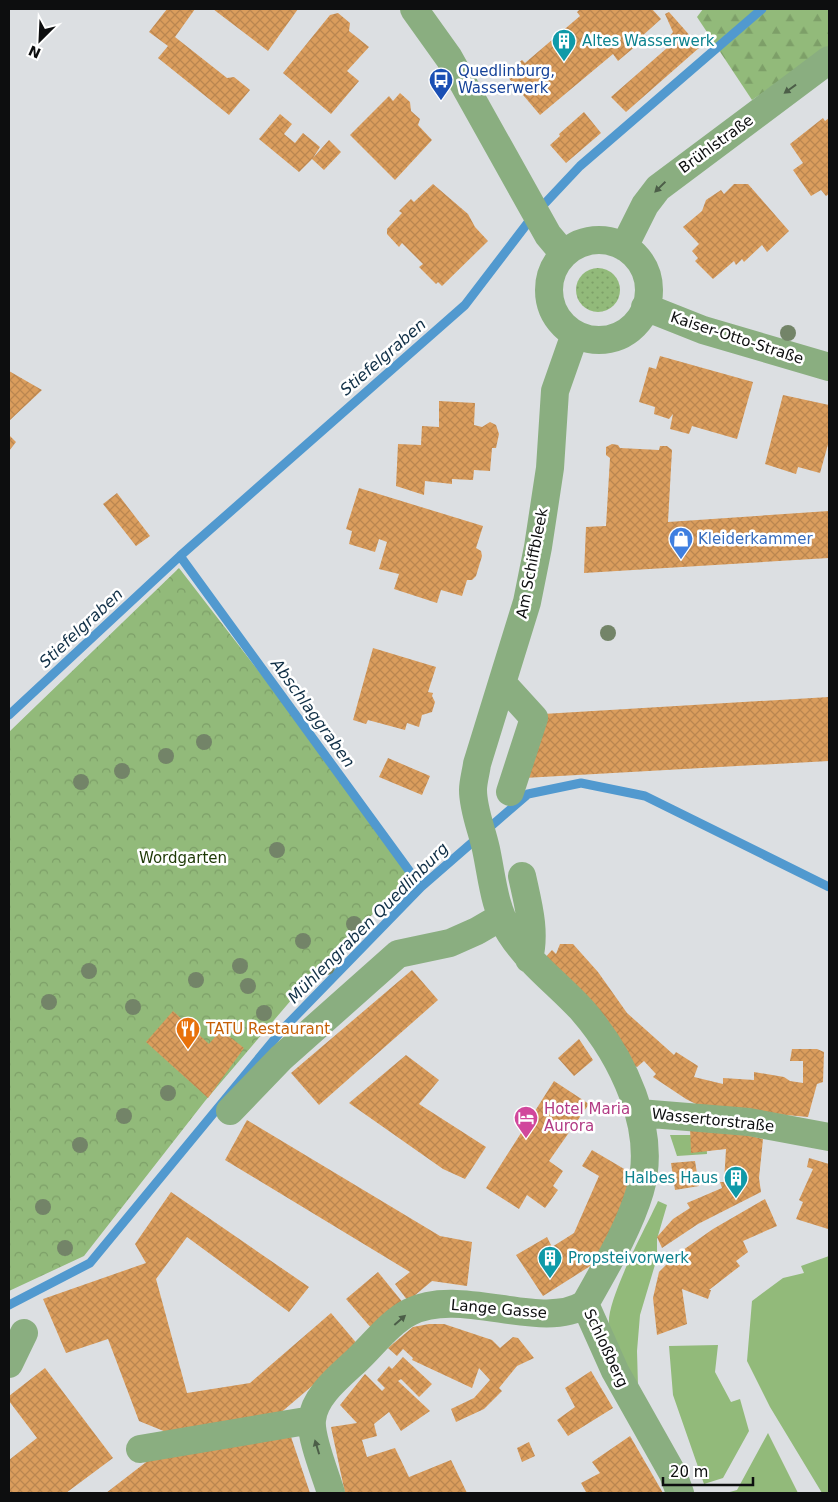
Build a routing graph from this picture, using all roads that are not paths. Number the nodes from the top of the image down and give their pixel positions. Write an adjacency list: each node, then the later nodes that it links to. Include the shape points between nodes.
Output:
1 (414, 9): 3 (street, via 449,58)
2 (829, 60): 4 (street, Brühlstraße, one-way to 4, via 658,188 645,205)
3 (556, 245): 4 (street, via 578,245 593,240 609,241); 6 (street, via 550,301 556,316)
4 (624, 248): 5 (street, via 639,261 645,273 648,293)
5 (645, 307): 6 (street, via 637,322 617,336 599,340); 7 (street, Kaiser-Otto-Straße, via 708,331)
6 (575, 334): 8 (street, Am Schiffbleek, via 555,391 550,468 538,548 527,602)
7 (829, 367)
8 (503, 684): 9 (street, via 534,718); 10 (street, Am Schiffbleek, via 477,764)
9 (510, 792)
10 (475, 803): 12 (street, Wassertorstraße)
11 (522, 876): 13 (street, via 532,922)
12 (501, 916): 13 (street, Wassertorstraße); 14 (street, via 450,943 398,954 281,1058)
13 (530, 959): 15 (street, Wassertorstraße, via 582,1011 596,1030 622,1070)
14 (230, 1111)
15 (639, 1113): 16 (street, Wassertorstraße, via 749,1122); 17 (street, Schloßberg, via 644,1162 640,1191 617,1246)
16 (829, 1136)
17 (585, 1304): 20 (street, Lange Gasse, one-way to 17, via 318,1403 336,1380 403,1316 418,1308 447,1304 558,1314); 23 (street, Schloßberg, via 615,1371 673,1474)
18 (24, 1333): 19 (street)
19 (9, 1364)
20 (312, 1420): 21 (street); 22 (street, one-way to 20)
21 (140, 1449)
22 (331, 1493)
23 (680, 1493)

